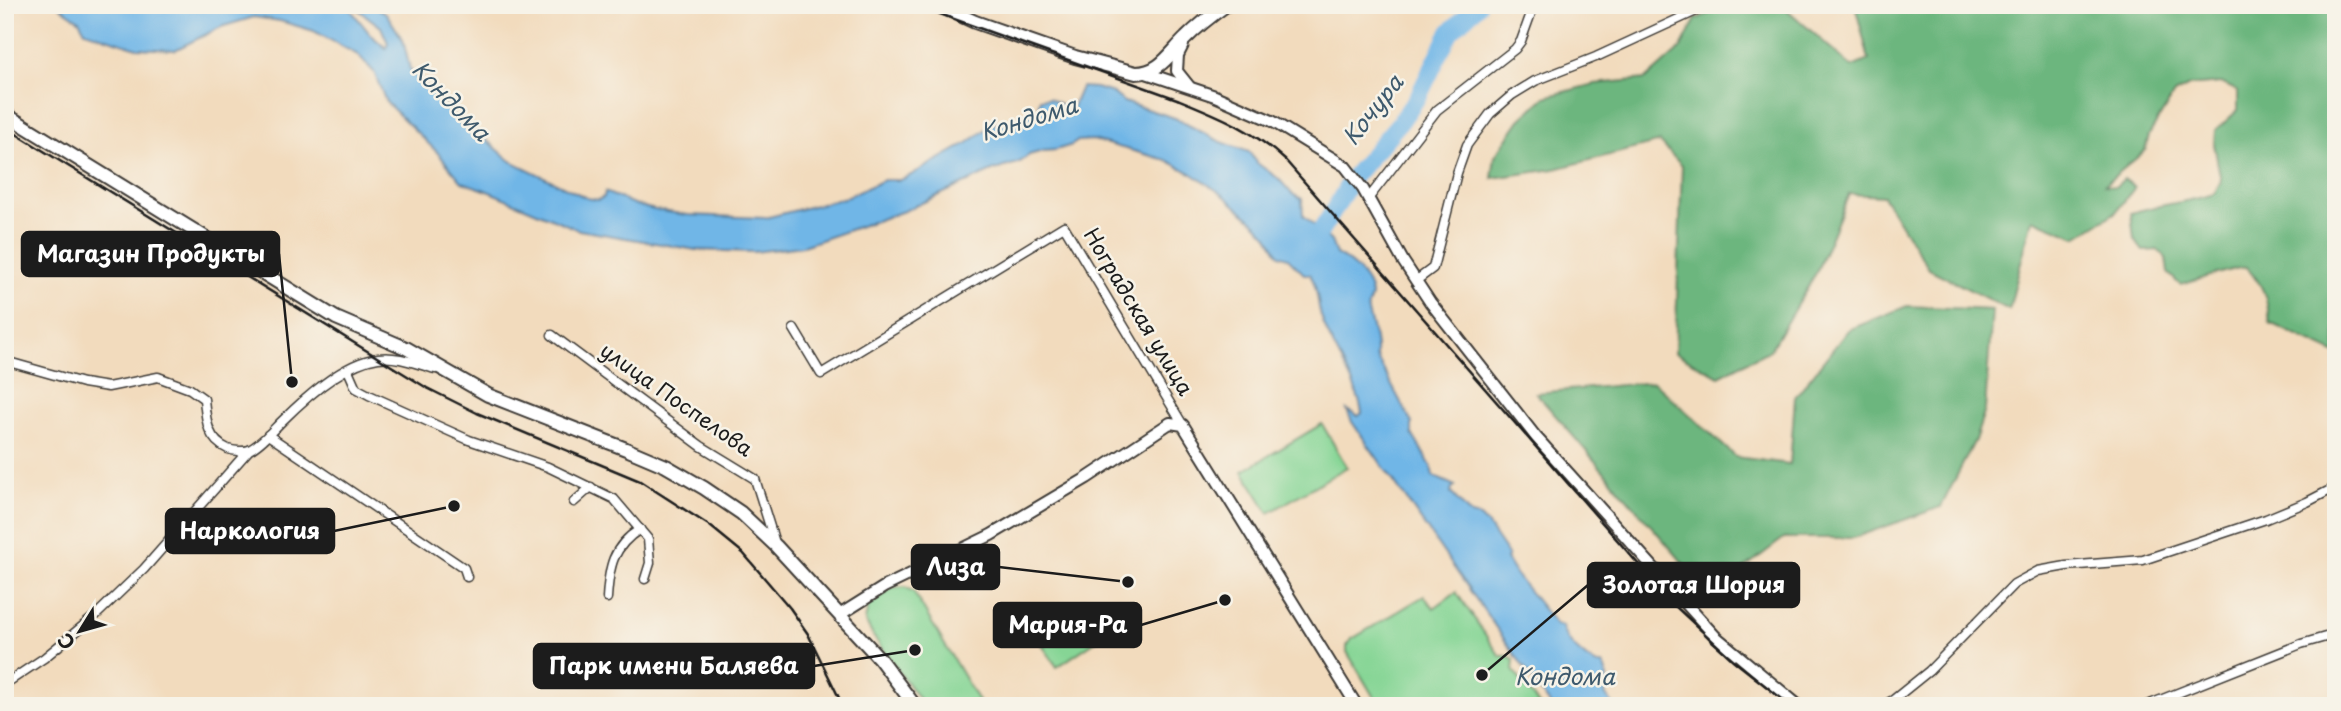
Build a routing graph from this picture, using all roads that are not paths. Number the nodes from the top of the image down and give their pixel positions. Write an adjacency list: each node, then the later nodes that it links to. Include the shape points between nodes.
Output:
1 (938, 5): 6 (main road, via 1075,57)
2 (1226, 5): 5 (main road)
3 (1534, 5): 9 (street, via 1515,49 1437,110)
4 (1709, 5): 10 (street, via 1535,81 1490,114 1467,145 1433,268)
5 (1186, 37): 6 (main road, via 1164,62); 7 (street, via 1176,63)
6 (1146, 73): 7 (street)
7 (1191, 88): 9 (street, via 1272,121 1345,166)
8 (5, 114): 15 (main road, via 336,318 406,348)
9 (1366, 194): 10 (street)
10 (1417, 280): 32 (street, via 1536,437 1622,534 1715,636)
11 (794, 329): 16 (street, Ноградская улица, via 821,374 1064,226)
12 (552, 335): 23 (street, улица Поспелова, via 701,446 755,479)
13 (5, 361): 18 (street, via 108,387 158,377 190,389 204,400 206,422 219,444)
14 (348, 370): 15 (street, via 376,358 392,357); 17 (street, via 315,389); 19 (street, via 356,388 369,395)
15 (447, 373): 23 (main road, via 520,409 666,466 741,513)
16 (1183, 425): 27 (street, via 1170,423 991,536 884,587); 31 (street, Ноградская улица)
17 (268, 435): 18 (street); 24 (street, via 464,568)
18 (247, 451): 29 (street, via 144,569 95,616)
19 (591, 487): 21 (street); 22 (street, via 614,499)
20 (2336, 487): 33 (street, via 2266,519 2143,560 2038,571 2014,584 1929,671)
21 (574, 502)
22 (640, 529): 25 (street, via 648,539 650,563); 26 (street, via 626,538 613,559)
23 (776, 547): 27 (main road)
24 (467, 577)
25 (645, 579)
26 (607, 598)
27 (841, 614): 30 (main road)
28 (2336, 634): 34 (street)
29 (5, 684)
30 (915, 706)
31 (1357, 706)
32 (1799, 706)
33 (1882, 706)
34 (2145, 706)

